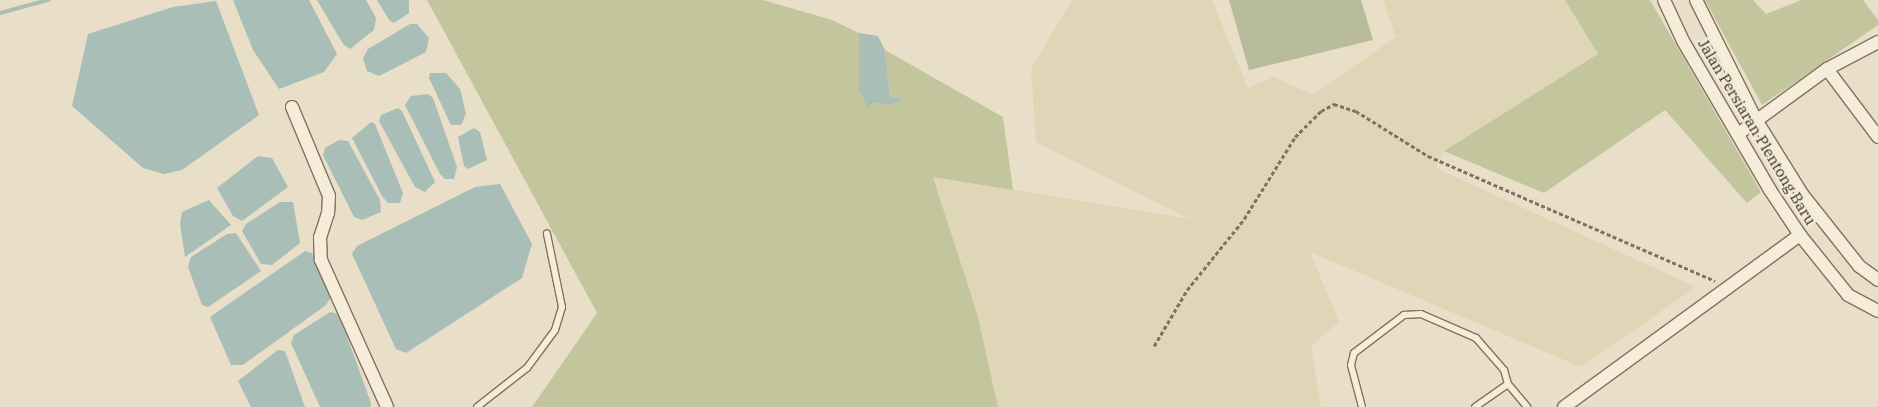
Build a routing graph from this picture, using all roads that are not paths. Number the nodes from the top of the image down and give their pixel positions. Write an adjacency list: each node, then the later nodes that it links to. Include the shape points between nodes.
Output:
1 (1664, 0): 7 (street, Jalan Persiaran Plentong Baru)
2 (1696, 0): 6 (street, Jalan Persiaran Plentong Baru)
3 (1878, 42): 4 (street)
4 (1827, 69): 6 (street); 8 (street)
5 (292, 107): 14 (street, via 329,196 328,213 320,237 321,260)
6 (1756, 120): 7 (street); 11 (street, Jalan Persiaran Plentong Baru, via 1829,232 1859,266)
7 (1738, 134): 10 (street, Jalan Persiaran Plentong Baru)
8 (1878, 137)
9 (547, 234): 15 (lane, via 562,307 555,330 526,368)
10 (1800, 235): 12 (street, Jalan Persiaran Plentong Baru, via 1848,296); 19 (street)
11 (1878, 280)
12 (1878, 311)
13 (1508, 384): 16 (lane, via 1504,370 1476,338 1420,314 1404,315 1354,354 1352,365); 17 (lane); 18 (lane)
14 (387, 407)
15 (478, 407)
16 (1362, 407)
17 (1475, 407)
18 (1527, 407)
19 (1564, 407)

